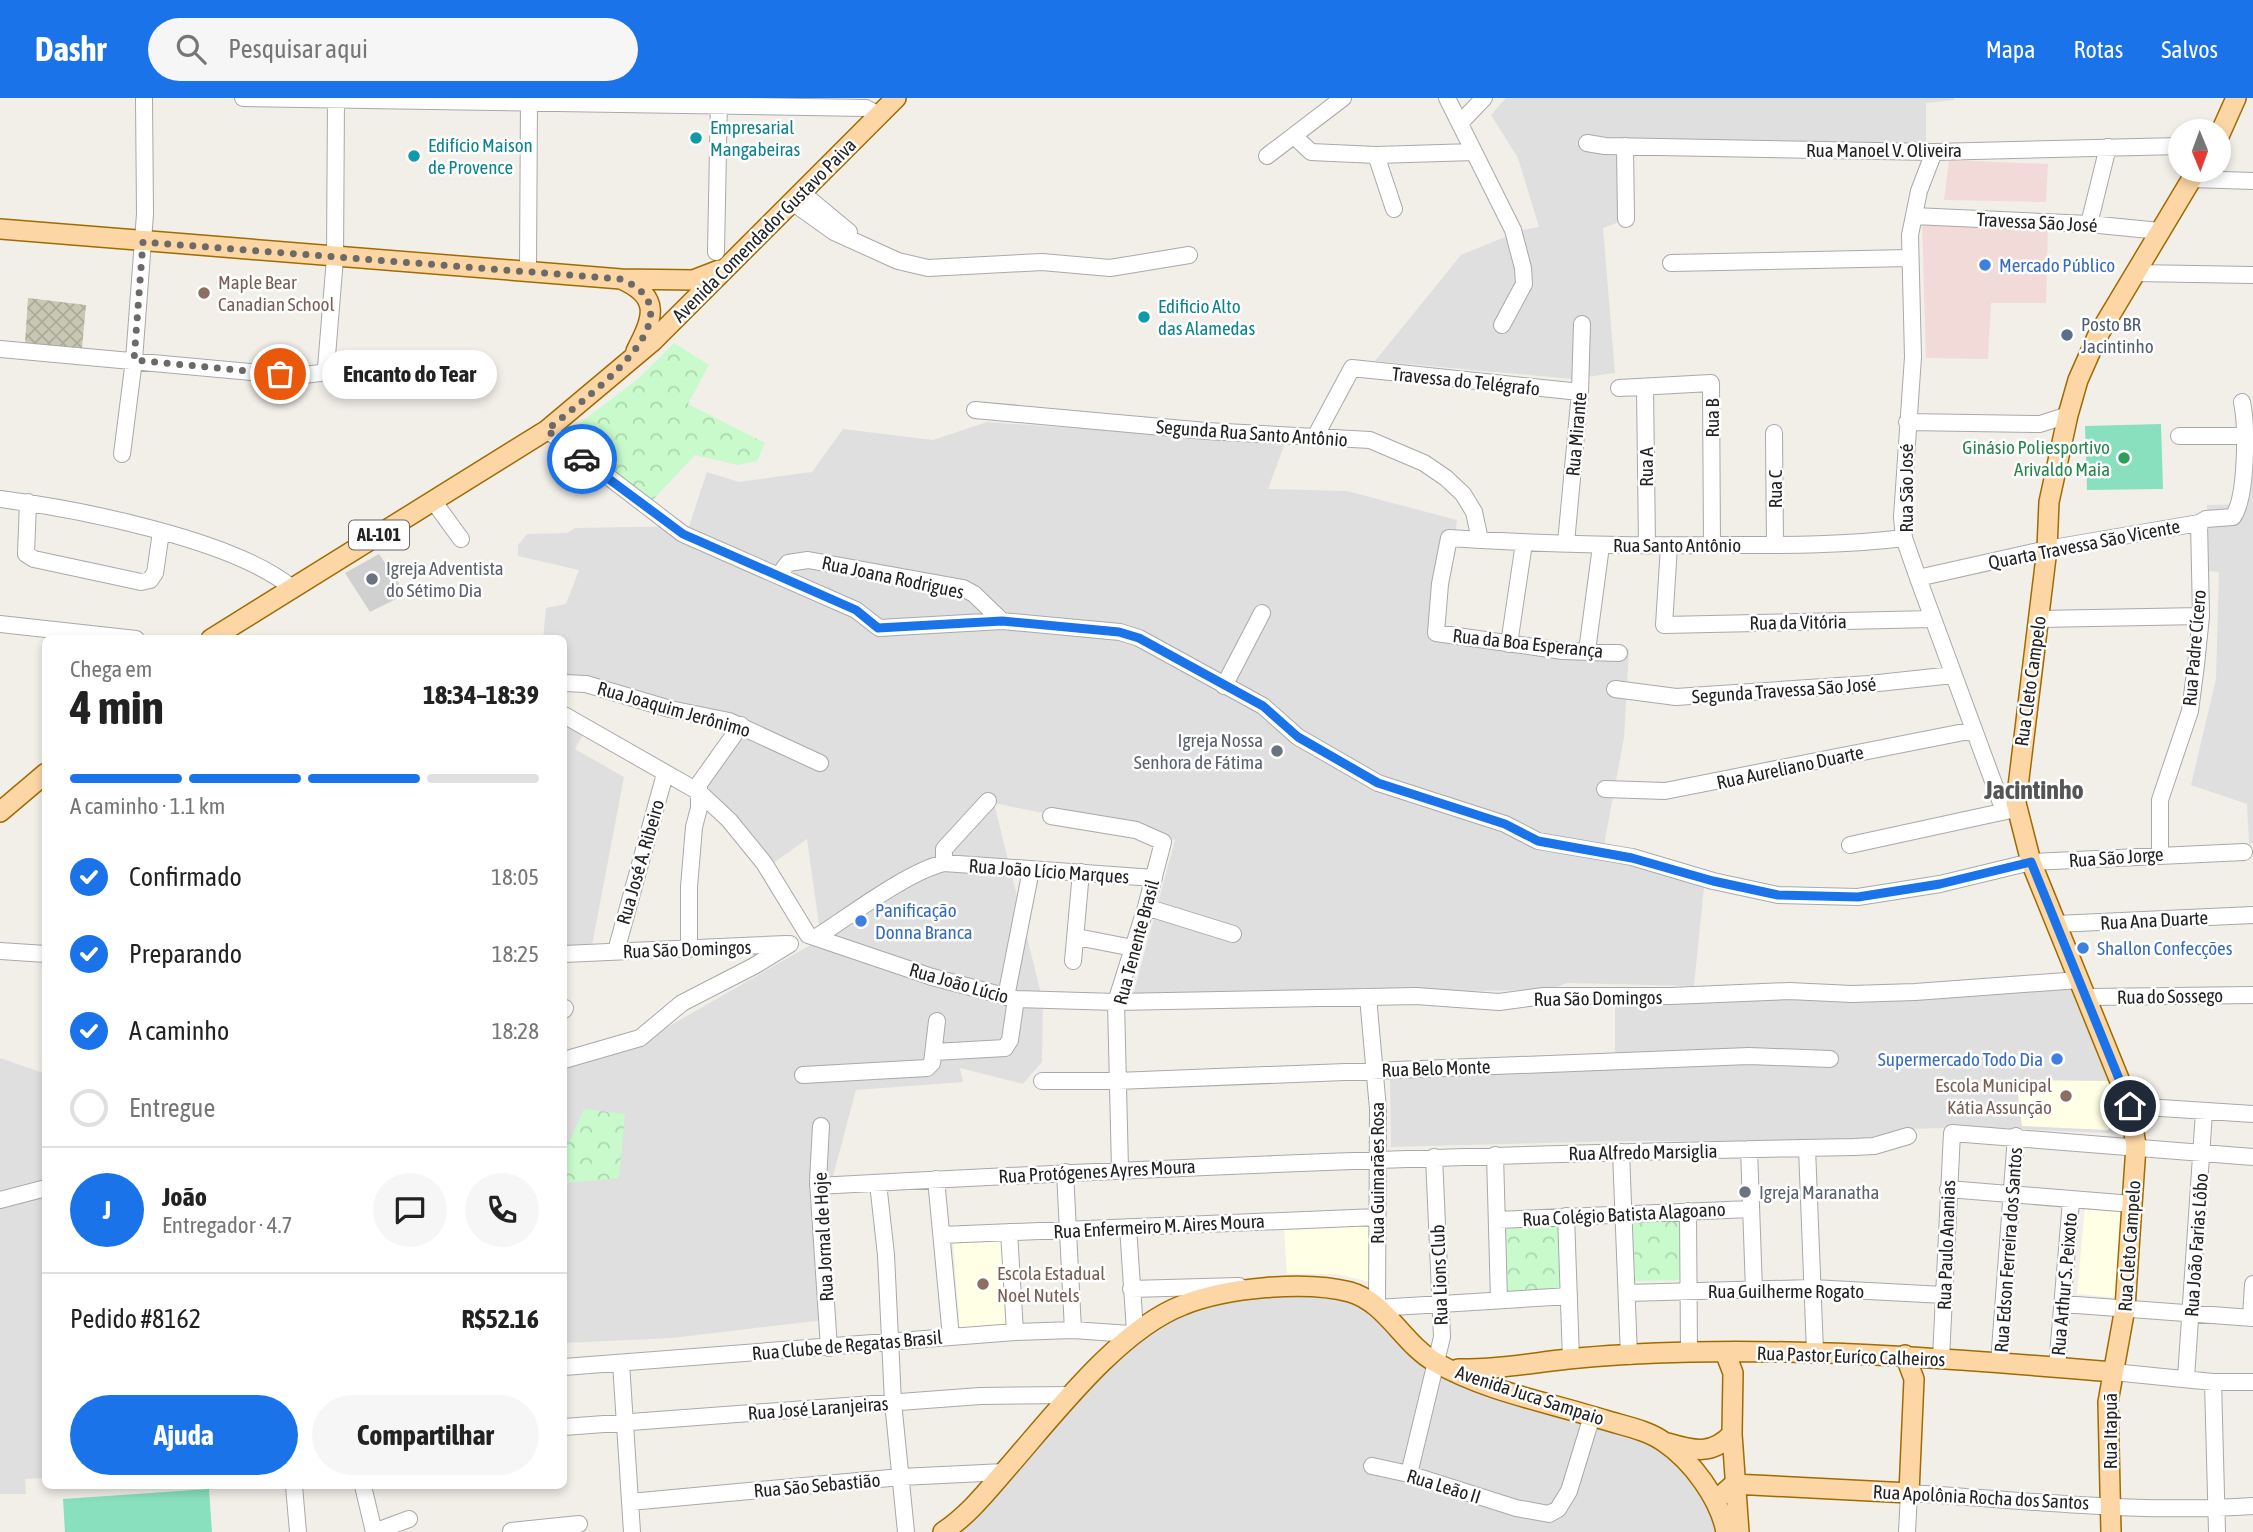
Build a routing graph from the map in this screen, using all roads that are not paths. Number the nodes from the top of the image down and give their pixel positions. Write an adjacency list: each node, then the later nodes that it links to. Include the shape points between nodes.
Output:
1 (144, 98): 36 (street)
2 (243, 98): 10 (street)
3 (896, 98): 13 (main road, Avenida Comendador Gustavo Paiva)
4 (1343, 98): 17 (street)
5 (1447, 98): 16 (street)
6 (1459, 98): 16 (street)
7 (1484, 98): 16 (street)
8 (2222, 98): 14 (main road)
9 (2236, 98): 15 (main road)
10 (336, 100): 11 (street); 38 (street)
11 (528, 100): 12 (street); 42 (street)
12 (719, 101): 13 (street, via 866,108); 40 (street)
13 (878, 115): 29 (main road, Avenida Comendador Gustavo Paiva)
14 (2214, 119)
15 (2227, 119)
16 (1461, 122): 22 (street)
17 (1294, 136): 24 (street, via 1311,152); 25 (street)
18 (1587, 143): 19 (street, Rua Manoel V. Oliveira)
19 (1625, 146): 23 (street, Rua Manoel V. Oliveira); 32 (street)
20 (2168, 146): 21 (street, Rua Manoel V. Oliveira)
21 (2108, 147): 23 (street, Rua Manoel V. Oliveira); 33 (street)
22 (1474, 152): 24 (street); 47 (street, via 1513,230 1525,277)
23 (1934, 152): 31 (street, Rua São José)
24 (1376, 155): 30 (street)
25 (1266, 156)
26 (2231, 178): 27 (street)
27 (2253, 181)
28 (2189, 182): 35 (main road, Rua Cleto Campelo)
29 (797, 197): 37 (street, via 822,225 898,261 928,268 1042,261 1110,268); 40 (main road, Avenida Comendador Gustavo Paiva)
30 (1394, 209)
31 (1914, 216): 33 (street, Travessa São José); 39 (street, Rua São José)
32 (1626, 219)
33 (2089, 224): 35 (street, Travessa São José)
34 (0, 229): 36 (main road)
35 (2160, 231): 43 (main road, Rua Cleto Campelo)
36 (143, 242): 38 (main road); 50 (street)
37 (1189, 256)
38 (335, 258): 42 (main road); 50 (street, via 326,368 321,373 295,376)
39 (1909, 258): 41 (street); 57 (street, Rua São José, via 1913,357)
40 (720, 260): 45 (main road, via 694,280); 49 (main road, Avenida Comendador Gustavo Paiva, via 653,341)
41 (1671, 263)
42 (528, 270): 45 (main road)
43 (2134, 272): 44 (street); 56 (main road, Rua Cleto Campelo, via 2097,337)
44 (2253, 275)
45 (621, 279): 49 (main road, via 638,288 650,304 650,323)
46 (1583, 324): 53 (street, Rua Mirante)
47 (1502, 325)
48 (0, 349): 50 (street)
49 (633, 356): 58 (main road, Avenida Comendador Gustavo Paiva / AL-101)
50 (134, 360): 63 (street)
51 (1645, 387): 52 (street, Rua B); 75 (street, Rua B, via 1712,383); 77 (street, Rua A)
52 (1619, 388)
53 (1580, 392): 62 (street, Travessa do Telégrafo, via 1352,368); 73 (street, Rua Mirante)
54 (2242, 402): 61 (street)
55 (975, 410): 62 (street, Segunda Rua Santo Antônio)
56 (2068, 415): 57 (street, via 2040,424); 79 (main road, Rua Cleto Campelo, via 2049,502)
57 (1907, 422): 69 (street, Rua São José)
58 (547, 430): 66 (main road, Avenida Comendador Gustavo Paiva / AL-101); 80 (street, Rua São Jorge, via 683,534)
59 (1774, 433): 76 (street, Rua C)
60 (2179, 436): 61 (street)
61 (2245, 436): 67 (street, Quarta Travessa São Vicente, via 2239,502 2233,517)
62 (1315, 437): 71 (street, Segunda Rua Santo Antônio, via 1370,440 1424,463 1463,494 1474,512)
63 (122, 454)
64 (0, 499): 65 (street)
65 (27, 502): 68 (street); 68 (street, via 26,554 34,559 141,582 155,573)
66 (434, 502): 70 (street); 82 (main road, Avenida Comendador Gustavo Paiva / AL-101)
67 (2199, 523): 79 (street, Quarta Travessa São Vicente); 84 (street, Rua Padre Cícero)
68 (161, 531): 82 (street, via 250,561)
69 (1904, 538): 76 (street, Rua Santo Antônio); 81 (street, Rua São José)
70 (461, 539)
71 (1480, 540): 72 (street, Rua Santo Antônio); 89 (street, Rua Santo Antônio, via 1449,538)
72 (1524, 543): 73 (street, Rua Santo Antônio); 92 (street)
73 (1566, 543): 74 (street, Rua Santo Antônio)
74 (1601, 545): 77 (street, Rua Santo Antônio); 93 (street)
75 (1712, 545): 76 (street, Rua Santo Antônio); 78 (street, Rua Santo Antônio)
76 (1775, 545)
77 (1647, 546): 78 (street, Rua Santo Antônio)
78 (1669, 546): 85 (street, Rua da Vitória, via 1664,625)
79 (2047, 549): 81 (street, Quarta Travessa São Vicente); 86 (main road, Rua Cleto Campelo)
80 (779, 575): 87 (street, Rua São Jorge, via 856,610 878,628); 87 (street, Rua Joana Rodrigues, via 788,563 808,560 963,588)
81 (1917, 578): 85 (street, Rua São José)
82 (292, 588): 91 (main road, Avenida Comendador Gustavo Paiva / AL-101)
83 (1262, 613): 97 (street)
84 (2201, 616): 86 (street); 113 (street, Rua Padre Cícero, via 2190,711 2160,800)
85 (1933, 619): 95 (street, Rua São José)
86 (2039, 619): 108 (main road, Rua Cleto Campelo)
87 (1002, 621): 97 (street, Rua São Jorge, via 1119,632 1139,638)
88 (0, 624): 90 (street)
89 (1436, 633): 92 (street, Rua da Boa Esperança)
90 (100, 635)
91 (217, 635)
92 (1508, 644): 93 (street, Rua da Boa Esperança)
93 (1587, 651): 94 (street, Rua da Boa Esperança)
94 (1619, 653)
95 (1954, 675): 98 (street, Segunda Travessa São José, via 1675,697); 101 (street, Rua São José)
96 (567, 683): 100 (street, Rua Joaquim Jerônimo, via 586,684)
97 (1224, 687): 114 (street, Rua São Jorge, via 1263,706 1298,737 1378,783 1505,824 1538,841 1632,858 1742,888 1778,895 1858,897 1940,884)
98 (1615, 689)
99 (567, 717): 103 (street)
100 (741, 726): 102 (street, Rua Joaquim Jerônimo); 106 (street, via 699,783)
101 (1974, 730): 105 (street, Rua Aureliano Duarte, via 1689,788); 108 (street, Rua São José)
102 (820, 763)
103 (665, 774): 106 (street); 129 (street, Rua José A. Ribeiro)
104 (42, 776): 109 (main road)
105 (1605, 789)
106 (699, 792): 123 (street, via 764,863); 127 (street, via 689,887)
107 (988, 801): 115 (street, via 944,849)
108 (2010, 810): 111 (street); 114 (main road, Rua Cleto Campelo)
109 (0, 812)
110 (1051, 816): 118 (street, Rua Tenente Brasil, via 1136,830 1163,842)
111 (1850, 845)
112 (2244, 852): 113 (street, Rua São Jorge)
113 (2160, 853): 114 (street, Rua São Jorge)
114 (2031, 862): 121 (main road, Rua Cleto Campelo)
115 (944, 863): 116 (street, Rua João Lício Marques); 123 (street, Rua São Domingos)
116 (1031, 870): 117 (street, Rua João Lício Marques); 136 (street)
117 (1080, 872): 118 (street, Rua João Lício Marques); 124 (street)
118 (1154, 878): 119 (street, Rua Tenente Brasil)
119 (1146, 908): 122 (street); 126 (street, Rua Tenente Brasil)
120 (2253, 915): 121 (street, Rua Ana Duarte)
121 (2056, 925): 133 (main road, Rua Cleto Campelo)
122 (1233, 934)
123 (813, 936): 125 (street, Rua São Domingos); 136 (street, Rua João Lúcio, via 932,977)
124 (1077, 937): 126 (street); 132 (street)
125 (790, 944): 127 (street, Rua São Domingos); 140 (street, via 682,1003 640,1038)
126 (1133, 948): 137 (street, Rua Tenente Brasil)
127 (689, 949): 129 (street, Rua São Domingos)
128 (0, 951): 130 (street)
129 (616, 951): 131 (street, Rua São Domingos)
130 (42, 954)
131 (567, 954)
132 (1073, 961)
133 (2083, 989): 134 (street, Rua do Sossego); 135 (street, Rua São Domingos, via 1544,996 1499,1002); 146 (main road, Rua Cleto Campelo)
134 (2253, 995)
135 (1368, 997): 137 (street, Rua São Domingos); 142 (street, Rua Guimarães Rosa)
136 (1011, 998): 137 (street, Rua João Lúcio); 139 (street, via 1010,1040 1005,1048)
137 (1116, 1002): 145 (street, Rua Tenente Brasil)
138 (937, 1021): 139 (street)
139 (934, 1052): 143 (street, via 932,1063 924,1068)
140 (567, 1059)
141 (1830, 1059): 142 (street, Rua Belo Monte, via 1749,1056)
142 (1375, 1071): 145 (street, Rua Belo Monte); 160 (street, Rua Guimarães Rosa)
143 (803, 1075)
144 (1042, 1081): 145 (street, Rua Belo Monte)
145 (1117, 1081): 161 (street, Rua Tenente Brasil)
146 (2130, 1106): 147 (street); 152 (main road, Rua Cleto Campelo)
147 (2204, 1112): 148 (street); 156 (street, Rua João Farias Lôbo)
148 (2253, 1114)
149 (821, 1126): 165 (street, Rua Jornal de Hoje)
150 (1908, 1136): 153 (street, Rua Alfredo Marsiglia, via 1874,1146)
151 (2016, 1136): 152 (street); 167 (street, Rua Paulo Ananias, via 1952,1133); 168 (street, Rua Edson Ferreira dos Santos)
152 (2136, 1146): 156 (street); 171 (main road, Rua Cleto Campelo)
153 (1807, 1148): 154 (street, Rua Alfredo Marsiglia); 183 (street)
154 (1749, 1149): 155 (street, Rua Alfredo Marsiglia); 172 (street)
155 (1621, 1152): 157 (street, Rua Alfredo Marsiglia); 174 (street)
156 (2202, 1152): 159 (street); 196 (street, Rua João Farias Lôbo)
157 (1495, 1156): 158 (street, Rua Alfredo Marsiglia); 177 (street)
158 (1434, 1157): 160 (street, Rua Alfredo Marsiglia); 192 (street, Rua Lions Club)
159 (2253, 1157)
160 (1376, 1159): 161 (street, Rua Protógenes Ayres Moura); 176 (street, Rua Guimarães Rosa)
161 (1121, 1169): 162 (street, Rua Protógenes Ayres Moura)
162 (1065, 1172): 163 (street, Rua Protógenes Ayres Moura); 179 (street)
163 (936, 1179): 164 (street, Rua Protógenes Ayres Moura); 181 (street)
164 (878, 1182): 165 (street, Rua Protógenes Ayres Moura); 202 (street)
165 (818, 1186): 203 (street, Rua Jornal de Hoje)
166 (42, 1189): 169 (street)
167 (1948, 1189): 168 (street); 189 (street, Rua Paulo Ananias)
168 (2012, 1195): 170 (street); 212 (street, Rua Edson Ferreira dos Santos)
169 (0, 1200)
170 (2071, 1201): 171 (street); 193 (street, Rua Arthur S. Peixoto)
171 (2132, 1204): 195 (main road, Rua Cleto Campelo)
172 (1750, 1209): 173 (street, Rua Colégio Batista Alagoano); 186 (street)
173 (1688, 1211): 174 (street, Rua Colégio Batista Alagoano); 187 (street)
174 (1624, 1214): 175 (street, Rua Colégio Batista Alagoano); 188 (street)
175 (1566, 1216): 177 (street, Rua Colégio Batista Alagoano); 190 (street)
176 (1377, 1217): 178 (street, Rua Enfermeiro M. Aires Moura); 194 (street, Rua Guimarães Rosa)
177 (1498, 1220): 191 (street)
178 (1128, 1227): 179 (street, Rua Enfermeiro M. Aires Moura); 184 (street)
179 (1069, 1230): 180 (street, Rua Enfermeiro M. Aires Moura); 198 (street)
180 (1009, 1232): 181 (street, Rua Enfermeiro M. Aires Moura); 199 (street)
181 (942, 1235): 201 (street)
182 (2253, 1283): 197 (street)
183 (1812, 1287): 186 (street, Rua Guilherme Rogato); 189 (street, Rua Guilherme Rogato); 206 (street)
184 (1131, 1289): 185 (street, via 1225,1284); 200 (street)
185 (1266, 1289): 194 (main road, Avenida Juca Sampaio, via 1339,1290); 200 (main road, Avenida Juca Sampaio, via 1202,1298 1158,1316)
186 (1755, 1290): 187 (street, Rua Guilherme Rogato)
187 (1688, 1291): 188 (street, Rua Guilherme Rogato); 204 (street)
188 (1627, 1293): 208 (street)
189 (1944, 1295): 209 (street, Rua Paulo Ananias)
190 (1569, 1296): 191 (street); 210 (street)
191 (1499, 1300): 192 (street)
192 (1441, 1302): 194 (street); 213 (street, Rua Lions Club)
193 (2063, 1304): 195 (street); 216 (street, Rua Arthur S. Peixoto)
194 (1377, 1308): 213 (main road, Avenida Juca Sampaio)
195 (2125, 1308): 196 (street); 217 (main road, Rua Cleto Campelo)
196 (2192, 1316): 197 (street); 218 (street, Rua João Farias Lôbo)
197 (2252, 1318)
198 (1073, 1331): 199 (street, Rua Clube de Regatas Brasil); 200 (street, Rua Clube de Regatas Brasil)
199 (1015, 1332): 201 (street, Rua Clube de Regatas Brasil)
200 (1132, 1333): 222 (main road, Avenida Juca Sampaio)
201 (951, 1336): 202 (street, Rua Clube de Regatas Brasil)
202 (891, 1342): 203 (street, Rua Clube de Regatas Brasil); 224 (street)
203 (829, 1348): 211 (street, Rua Clube de Regatas Brasil)
204 (1689, 1352): 205 (main road, Rua Pastor Euríco Calheiros); 208 (main road, Rua Pastor Euríco Calheiros)
205 (1734, 1352): 206 (main road, Rua Pastor Euríco Calheiros); 228 (main road)
206 (1815, 1352): 207 (main road, Rua Pastor Euríco Calheiros)
207 (1905, 1355): 209 (main road, Rua Pastor Euríco Calheiros); 219 (main road)
208 (1629, 1356): 210 (main road, Rua Pastor Euríco Calheiros)
209 (1933, 1357): 212 (main road, Rua Pastor Euríco Calheiros); 219 (main road)
210 (1571, 1359): 214 (main road, Rua Pastor Euríco Calheiros)
211 (621, 1363): 215 (street, Rua Clube de Regatas Brasil); 226 (street)
212 (1999, 1363): 216 (main road, Rua Pastor Euríco Calheiros)
213 (1442, 1365): 214 (main road, Rua Pastor Euríco Calheiros, via 1483,1370); 223 (main road, Avenida Juca Sampaio); 232 (street, Rua Lions Club)
214 (1520, 1365): 223 (main road, via 1513,1380)
215 (567, 1367)
216 (2057, 1367): 217 (main road, Rua Pastor Euríco Calheiros)
217 (2113, 1372): 218 (street, Rua Pastor Euríco Calheiros); 240 (main road, Rua Itapuã, via 2108,1402)
218 (2186, 1378): 220 (street, Rua Pastor Euríco Calheiros)
219 (1914, 1379): 237 (main road)
220 (2213, 1382): 221 (street, Rua Pastor Euríco Calheiros); 242 (street)
221 (2253, 1382)
222 (1072, 1395): 224 (street, Rua José Laranjeiras); 231 (main road, Avenida Juca Sampaio)
223 (1517, 1395): 225 (main road, Avenida Juca Sampaio)
224 (893, 1402): 226 (street, Rua José Laranjeiras); 233 (street)
225 (1592, 1416): 229 (main road, Avenida Juca Sampaio); 232 (street, Rua Leão II, via 1563,1504 1549,1514)
226 (624, 1422): 227 (street, Rua José Laranjeiras); 239 (street)
227 (567, 1427)
228 (1732, 1434): 229 (main road, via 1705,1451); 234 (main road)
229 (1664, 1441): 238 (main road, Avenida Juca Sampaio)
230 (1372, 1466): 232 (street, Rua Leão II)
231 (1004, 1472): 233 (street, Rua São Sebastião); 250 (main road, Avenida Juca Sampaio, via 969,1512)
232 (1409, 1474)
233 (901, 1477): 239 (street, Rua São Sebastião); 249 (street)
234 (1734, 1484): 237 (main road, Rua Apolônia Rocha dos Santos); 238 (main road); 252 (main road)
235 (294, 1489): 246 (street)
236 (364, 1489): 247 (street)
237 (1909, 1493): 240 (street, Rua Apolônia Rocha dos Santos); 253 (street)
238 (1715, 1501): 251 (main road, Avenida Juca Sampaio)
239 (630, 1502): 248 (street)
240 (2111, 1505): 242 (street, Rua Apolônia Rocha dos Santos); 254 (main road, Rua Itapuã)
241 (2253, 1506): 242 (street, Rua Apolônia Rocha dos Santos)
242 (2216, 1509): 255 (street)
243 (409, 1519): 247 (street)
244 (579, 1524): 245 (street)
245 (511, 1526)
246 (298, 1532)
247 (374, 1532)
248 (632, 1532)
249 (906, 1532)
250 (943, 1532)
251 (1726, 1532)
252 (1739, 1532)
253 (1908, 1532)
254 (2111, 1532)
255 (2217, 1532)

